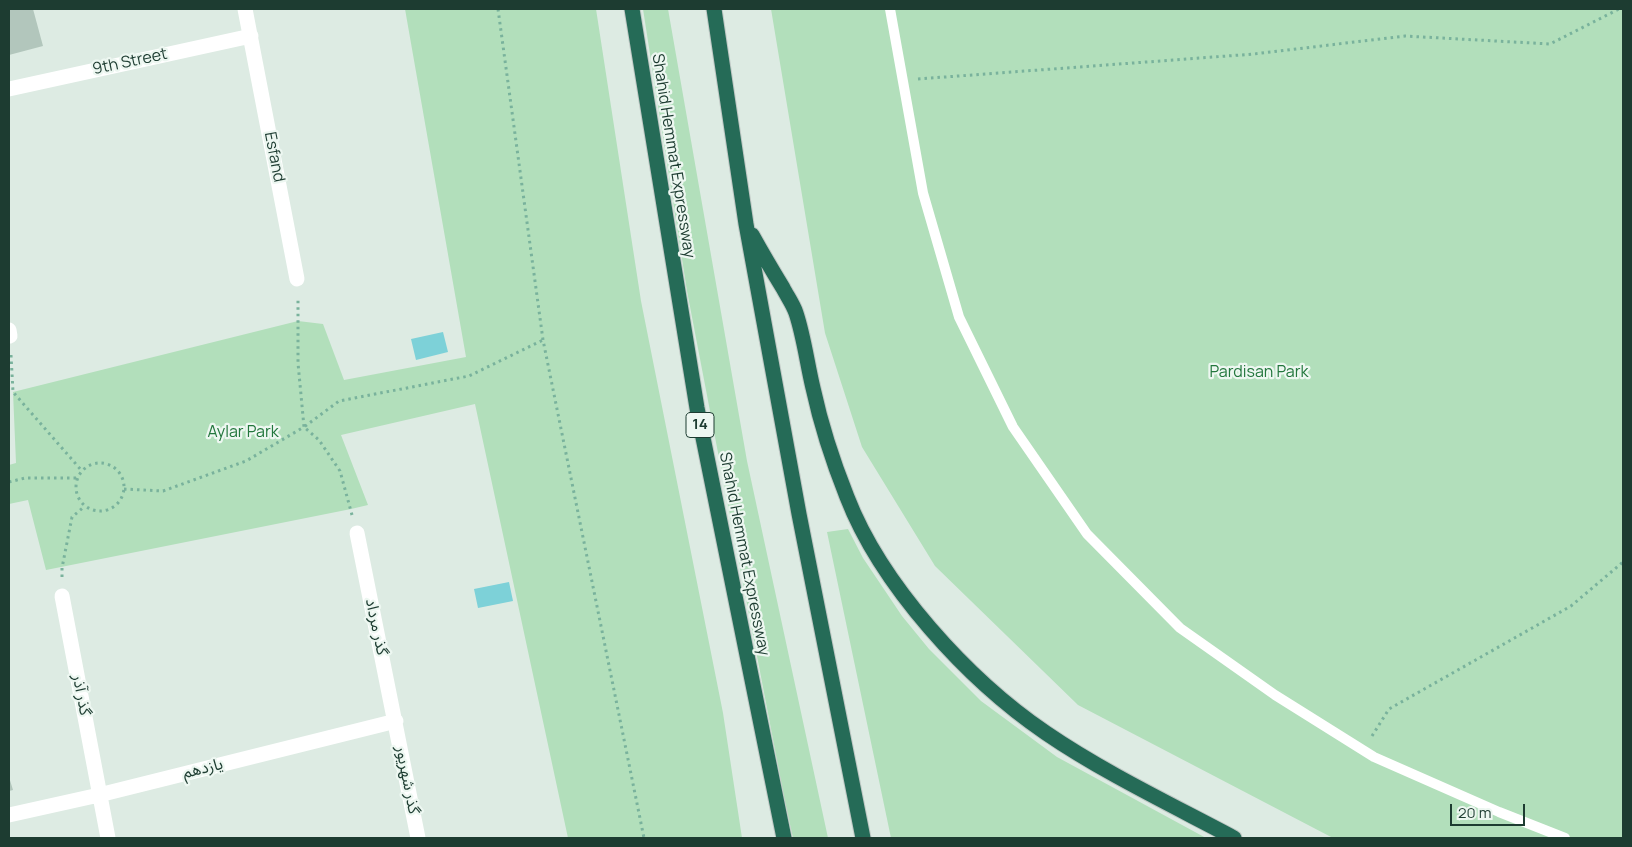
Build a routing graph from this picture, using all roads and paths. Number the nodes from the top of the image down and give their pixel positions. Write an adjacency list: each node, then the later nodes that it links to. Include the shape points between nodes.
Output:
1 (245, 9): 7 (street, Esfand)
2 (498, 9): 14 (path)
3 (632, 9): 32 (highway, Shahid Hemmat Expressway / 14, via 697,408)
4 (714, 9): 10 (highway)
5 (890, 9): 8 (lane)
6 (1619, 9): 8 (path, via 1550,44 1405,36 1244,55)
7 (251, 36): 9 (street, 9th Street); 11 (street, Esfand)
8 (903, 80): 26 (lane, via 924,193 959,317 1013,427 1087,534 1180,628 1275,696)
9 (9, 89)
10 (746, 224): 33 (highway); 34 (highway, via 796,311 819,409 847,498 874,551 904,596 976,676 1046,733)
11 (297, 279)
12 (298, 321): 15 (path)
13 (10, 333): 16 (path, via 13,392)
14 (543, 340): 15 (path, via 470,376 338,401); 31 (path)
15 (304, 427): 19 (path, via 246,460 163,491); 21 (path, via 319,440 340,471)
16 (82, 471): 17 (path); 19 (path, via 96,463 112,466 122,478)
17 (78, 478): 18 (path, via 25,478); 20 (path, via 77,493)
18 (9, 482)
19 (124, 489): 20 (path, via 120,501 108,510)
20 (86, 506): 23 (path, via 72,517)
21 (356, 533): 25 (street, گذر مرداد)
22 (1623, 562): 26 (path, via 1571,606 1389,710)
23 (62, 568)
24 (62, 596): 27 (street, گذر آذر)
25 (396, 721): 27 (street, یازدهم); 30 (street, گذر شهریور)
26 (1363, 750): 35 (lane, via 1499,812)
27 (99, 795): 28 (street, یازدهم); 29 (street, گذر آذر)
28 (9, 815)
29 (108, 838)
30 (418, 838)
31 (644, 838)
32 (784, 838)
33 (863, 838)
34 (1234, 838)
35 (1565, 838)

